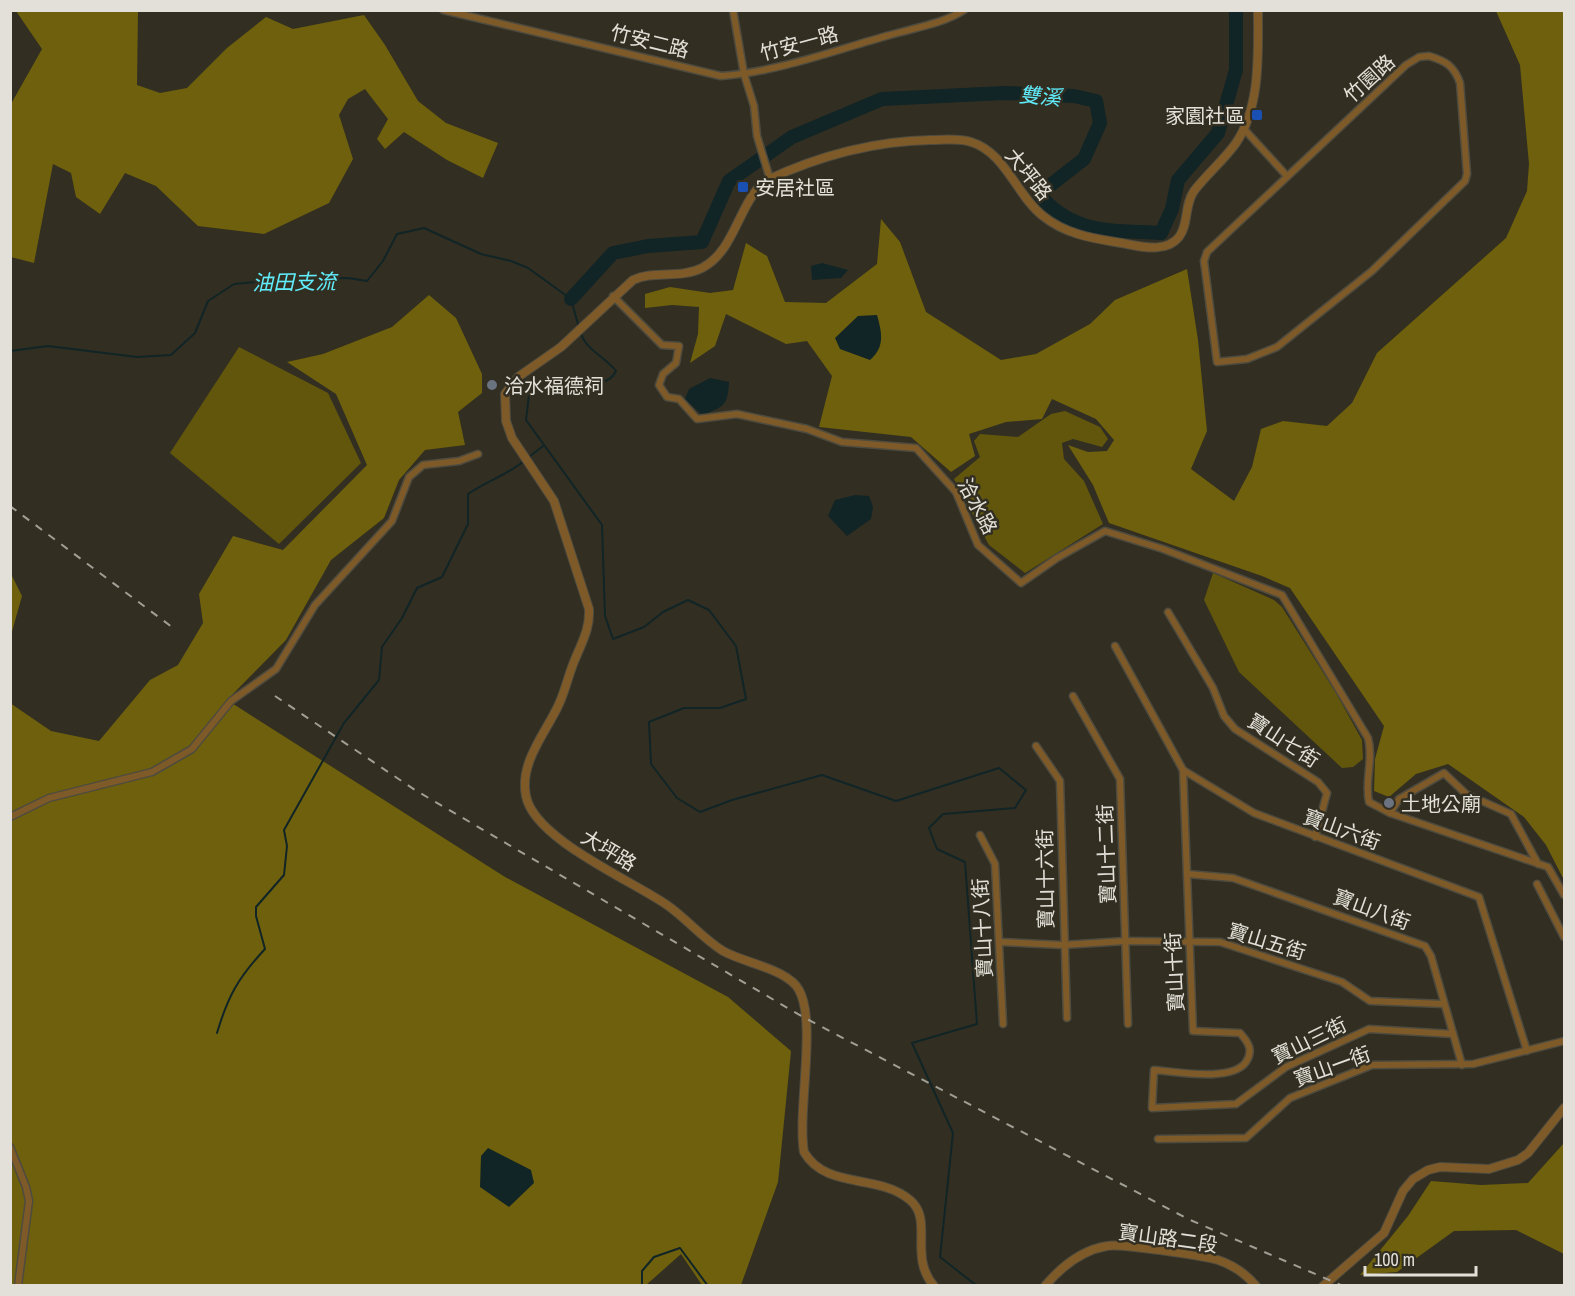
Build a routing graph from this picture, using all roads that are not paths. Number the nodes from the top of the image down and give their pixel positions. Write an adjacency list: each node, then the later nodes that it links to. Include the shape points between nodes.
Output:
1 (443, 10): 5 (street, 竹安二路, via 721,76)
2 (733, 10): 5 (street)
3 (964, 10): 5 (street, 竹安一路, via 934,22)
4 (1258, 10): 6 (street, 大坪路, via 1254,91)
5 (744, 74): 8 (street)
6 (1244, 129): 7 (street); 8 (street, 大坪路, via 1236,144 1190,197 1178,238 1172,244 1158,247 1076,235 1059,227 1032,207 989,152 970,142 903,141 863,146 825,156)
7 (1286, 175): 7 (street, 竹園路, via 1207,252 1204,261 1217,362 1247,359 1277,347 1372,271 1465,182 1460,83 1455,70 1445,60 1429,56 1406,65)
8 (770, 179): 9 (street, 大坪路, via 757,188 730,237 709,263 686,273 640,277)
9 (613, 296): 16 (street, 洽水路, via 662,345 679,346 676,363 663,374 659,385 667,397 680,399 697,419 737,414 807,429 842,442 916,448 956,492 978,545 1021,583 1105,531 1282,595 1368,738 1372,751 1369,802); 42 (street, 大坪路, via 561,347 518,377 505,394 506,421 521,453 560,514 589,616 585,638 560,703 526,769 525,787 531,810 558,838 669,906 722,950 783,975 798,987 806,1029 804,1152 823,1173 876,1183 915,1204 922,1224 921,1263)
10 (478, 454): 17 (street, via 459,461 423,465 409,477 392,521 315,605 276,669 231,701 192,749 152,772 49,798)
11 (1168, 612): 19 (street, 寶山七街, via 1229,722 1318,782 1327,793)
12 (1115, 646): 15 (street)
13 (1073, 696): 25 (street, 寶山十二街, via 1120,779)
14 (1036, 746): 28 (street, 寶山十六街, via 1060,781)
15 (1183, 770): 19 (street, 寶山六街, via 1254,813); 21 (street, 寶山十街)
16 (1390, 813): 20 (street, 洽水路); 20 (street, 洽水路, via 1399,799 1444,773 1466,794 1511,814)
17 (10, 817)
18 (980, 834): 26 (street, 寶山十八街, via 995,864)
19 (1315, 837): 35 (street, 寶山六街, via 1479,897)
20 (1538, 864): 23 (street, 洽水路, via 1548,867)
21 (1187, 874): 27 (street, 寶山十街); 29 (street, 寶山八街, via 1233,878 1425,946)
22 (1537, 884): 24 (street)
23 (1564, 895)
24 (1564, 937)
25 (1125, 941): 27 (street, 寶山五街); 28 (street, 寶山五街); 32 (street, 寶山十二街)
26 (1000, 942): 28 (street, 寶山五街); 31 (street, 寶山十八街)
27 (1188, 942): 29 (street, 寶山五街, via 1220,942 1342,982 1370,1000); 37 (street, 寶山十街, via 1193,1031 1240,1033 1249,1044 1250,1057 1241,1069 1226,1074 1154,1070)
28 (1063, 945): 30 (street, 寶山十六街)
29 (1444, 1004): 33 (street, 寶山八街)
30 (1067, 1018)
31 (1003, 1024)
32 (1128, 1024)
33 (1453, 1034): 36 (street, 寶山八街); 37 (street, 寶山三街, via 1369,1029 1286,1067 1236,1104)
34 (1564, 1041): 35 (street, 寶山一街)
35 (1527, 1051): 36 (street, 寶山一街)
36 (1462, 1065): 39 (street, 寶山一街, via 1372,1065 1290,1098 1246,1138)
37 (1152, 1108)
38 (1564, 1108): 45 (street, via 1518,1160 1489,1169 1440,1167 1413,1179 1403,1191 1384,1233)
39 (1158, 1139)
40 (10, 1148): 41 (street, via 29,1201)
41 (18, 1286)
42 (934, 1286)
43 (1045, 1286): 44 (street, 寶山路二段, via 1083,1254 1108,1245 1218,1260 1246,1274)
44 (1256, 1286)
45 (1323, 1286)

